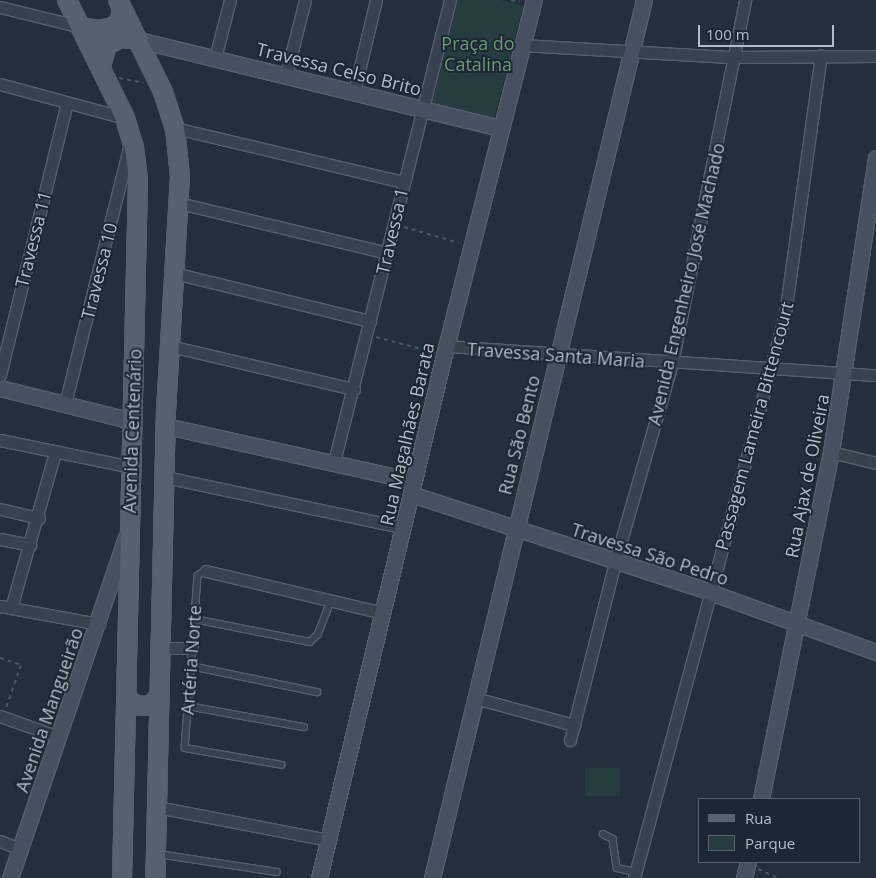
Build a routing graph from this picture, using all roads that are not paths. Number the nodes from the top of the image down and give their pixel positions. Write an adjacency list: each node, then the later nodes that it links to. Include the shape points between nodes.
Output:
1 (67, 0): 11 (main road, Avenida Centenário)
2 (230, 0): 19 (street)
3 (305, 0): 22 (street)
4 (376, 0): 24 (street)
5 (450, 0): 26 (street, Travessa 1)
6 (534, 0): 13 (street, Rua Magalhães Barata)
7 (644, 0): 15 (street, Rua São Bento)
8 (745, 0): 18 (street, Avenida Engenheiro José Machado)
9 (120, 4): 11 (main road, via 120,20 113,27 98,30); 12 (main road, Avenida Centenário)
10 (0, 7): 11 (street)
11 (82, 27): 21 (main road, Avenida Centenário)
12 (139, 40): 14 (street, Travessa Celso Brito); 20 (main road, Avenida Centenário); 21 (main road, via 121,38 107,45)
13 (522, 45): 15 (street); 29 (street, Rua Magalhães Barata)
14 (170, 47): 19 (street, Travessa Celso Brito); 20 (street)
15 (631, 52): 18 (street); 39 (street, Rua São Bento)
16 (821, 55): 17 (street); 18 (street); 41 (street, Passagem Lameira Bittencourt, via 785,314)
17 (876, 56)
18 (733, 57): 40 (street, Avenida Engenheiro José Machado)
19 (215, 58): 22 (street, Travessa Celso Brito)
20 (150, 64): 28 (main road, Avenida Centenário)
21 (104, 73): 27 (main road, Avenida Centenário)
22 (286, 76): 24 (street, Travessa Celso Brito)
23 (0, 84): 25 (street)
24 (354, 92): 26 (street, Travessa Celso Brito)
25 (67, 103): 27 (street); 43 (street, Travessa 11)
26 (423, 109): 29 (street, Travessa Celso Brito); 32 (street, Travessa 1)
27 (125, 118): 30 (main road, Avenida Centenário)
28 (175, 128): 32 (street); 33 (main road, Avenida Centenário, via 179,154)
29 (500, 128): 38 (street, Rua Magalhães Barata)
30 (132, 137): 47 (street, Travessa 10); 48 (main road, Avenida Centenário, via 138,198)
31 (876, 158): 42 (street, Rua Ajax de Oliveira)
32 (403, 182): 34 (street, Travessa 1)
33 (179, 203): 34 (street); 35 (main road, Avenida Centenário)
34 (387, 253): 36 (street, Travessa 1)
35 (174, 273): 36 (street); 37 (main road, Avenida Centenário)
36 (370, 321): 46 (street, Travessa 1)
37 (170, 346): 46 (street); 49 (main road, Avenida Centenário)
38 (445, 350): 39 (street, Travessa Santa Maria); 57 (street, Rua Magalhães Barata)
39 (558, 356): 40 (street, Travessa Santa Maria); 62 (street, Rua São Bento)
40 (672, 364): 41 (street, Travessa Santa Maria); 65 (street, Avenida Engenheiro José Machado)
41 (770, 368): 42 (street, Travessa Santa Maria); 69 (street, Passagem Lameira Bittencourt)
42 (845, 372): 44 (street, Travessa Santa Maria); 52 (street, Rua Ajax de Oliveira)
43 (0, 375)
44 (876, 375)
45 (0, 388): 47 (street)
46 (354, 389): 53 (street, Travessa 1)
47 (65, 404): 48 (street)
48 (132, 421): 55 (main road, Avenida Centenário)
49 (166, 426): 53 (street, Travessa São Pedro); 56 (main road, Avenida Centenário)
50 (0, 440): 51 (street)
51 (55, 452): 55 (street); 59 (street)
52 (831, 452): 54 (street); 74 (street, Rua Ajax de Oliveira)
53 (334, 462): 57 (street, Travessa São Pedro)
54 (876, 463)
55 (132, 467): 60 (main road, Avenida Centenário)
56 (165, 477): 61 (street); 76 (main road, Avenida Centenário)
57 (412, 488): 61 (street, Rua Magalhães Barata); 62 (street, Travessa São Pedro)
58 (0, 509): 59 (street)
59 (39, 518): 64 (street)
60 (130, 526): 67 (street, Avenida Mangueirão); 68 (main road, Avenida Centenário)
61 (404, 528): 72 (street, Rua Magalhães Barata)
62 (516, 531): 65 (street, Travessa São Pedro); 83 (street, Rua São Bento)
63 (0, 539): 64 (street)
64 (30, 545): 71 (street)
65 (615, 562): 69 (street, Travessa São Pedro); 88 (street, Avenida Engenheiro José Machado)
66 (206, 570): 70 (street); 73 (lane, Artéria Norte, via 198,576)
67 (111, 582): 68 (street, via 122,581); 75 (street, Avenida Mangueirão)
68 (129, 592): 82 (main road, Avenida Centenário)
69 (710, 592): 74 (street, Travessa São Pedro); 101 (street, Passagem Lameira Bittencourt)
70 (331, 600): 72 (street); 73 (lane, via 318,634 310,642)
71 (6, 607): 75 (street)
72 (384, 613): 96 (street, Rua Magalhães Barata)
73 (194, 619): 77 (lane, Artéria Norte)
74 (798, 623): 78 (street, Travessa São Pedro); 93 (street, Rua Ajax de Oliveira)
75 (99, 624): 90 (street, Avenida Mangueirão)
76 (160, 648): 77 (street); 81 (main road, Avenida Centenário)
77 (192, 648): 79 (lane, Artéria Norte)
78 (876, 652)
79 (191, 666): 80 (lane); 84 (lane, Artéria Norte)
80 (316, 692)
81 (159, 696): 82 (main road, via 151,704 143,706 135,705); 87 (main road, Avenida Centenário)
82 (128, 698): 86 (main road, Avenida Centenário)
83 (475, 698): 88 (street); 106 (street, Rua São Bento)
84 (188, 706): 89 (lane); 92 (lane, Artéria Norte, via 184,746 192,751)
85 (1, 717): 90 (street)
86 (127, 722): 87 (main road, via 144,713 151,714); 103 (main road, Avenida Centenário)
87 (158, 725): 94 (main road, Avenida Centenário)
88 (574, 725): 91 (street, Avenida Engenheiro José Machado)
89 (304, 727)
90 (60, 737): 98 (street, Avenida Mangueirão)
91 (570, 740)
92 (282, 765)
93 (761, 798)
94 (157, 807): 96 (street); 99 (main road, Avenida Centenário)
95 (603, 834): 101 (lane, via 613,839 617,868)
96 (328, 840): 105 (street, Rua Magalhães Barata)
97 (0, 841): 98 (street)
98 (20, 849): 102 (street, Avenida Mangueirão)
99 (156, 854): 100 (lane); 104 (main road, Avenida Centenário)
100 (277, 872)
101 (635, 875)
102 (10, 878)
103 (122, 878)
104 (155, 878)
105 (319, 878)
106 (432, 878)

